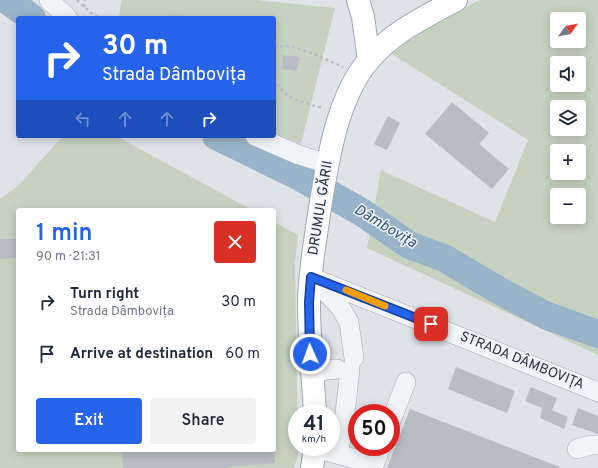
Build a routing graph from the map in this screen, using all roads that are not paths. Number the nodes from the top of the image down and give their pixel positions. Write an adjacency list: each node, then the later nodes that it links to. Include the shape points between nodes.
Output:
1 (49, 0): 4 (street)
2 (358, 0): 5 (main road, via 362,17)
3 (456, 0): 5 (main road, DRUMUL GĂRII, via 407,27 380,47)
4 (66, 16)
5 (363, 67): 7 (main road, DRUMUL GĂRII, via 349,91 341,113)
6 (260, 138): 7 (street)
7 (327, 167): 8 (main road, DRUMUL GĂRII)
8 (311, 277): 9 (street, via 340,307 350,322); 10 (main road, DRUMUL GĂRII); 12 (street, STRADA DÂMBOVIȚA)
9 (347, 366): 10 (street); 15 (street)
10 (311, 372): 13 (main road, DRUMUL GĂRII)
11 (406, 382): 14 (street)
12 (598, 392)
13 (314, 404)
14 (398, 404)
15 (340, 444)
16 (598, 445): 17 (street)
17 (577, 449)
18 (340, 455): 20 (street)
19 (378, 456): 20 (street)
20 (374, 466)

